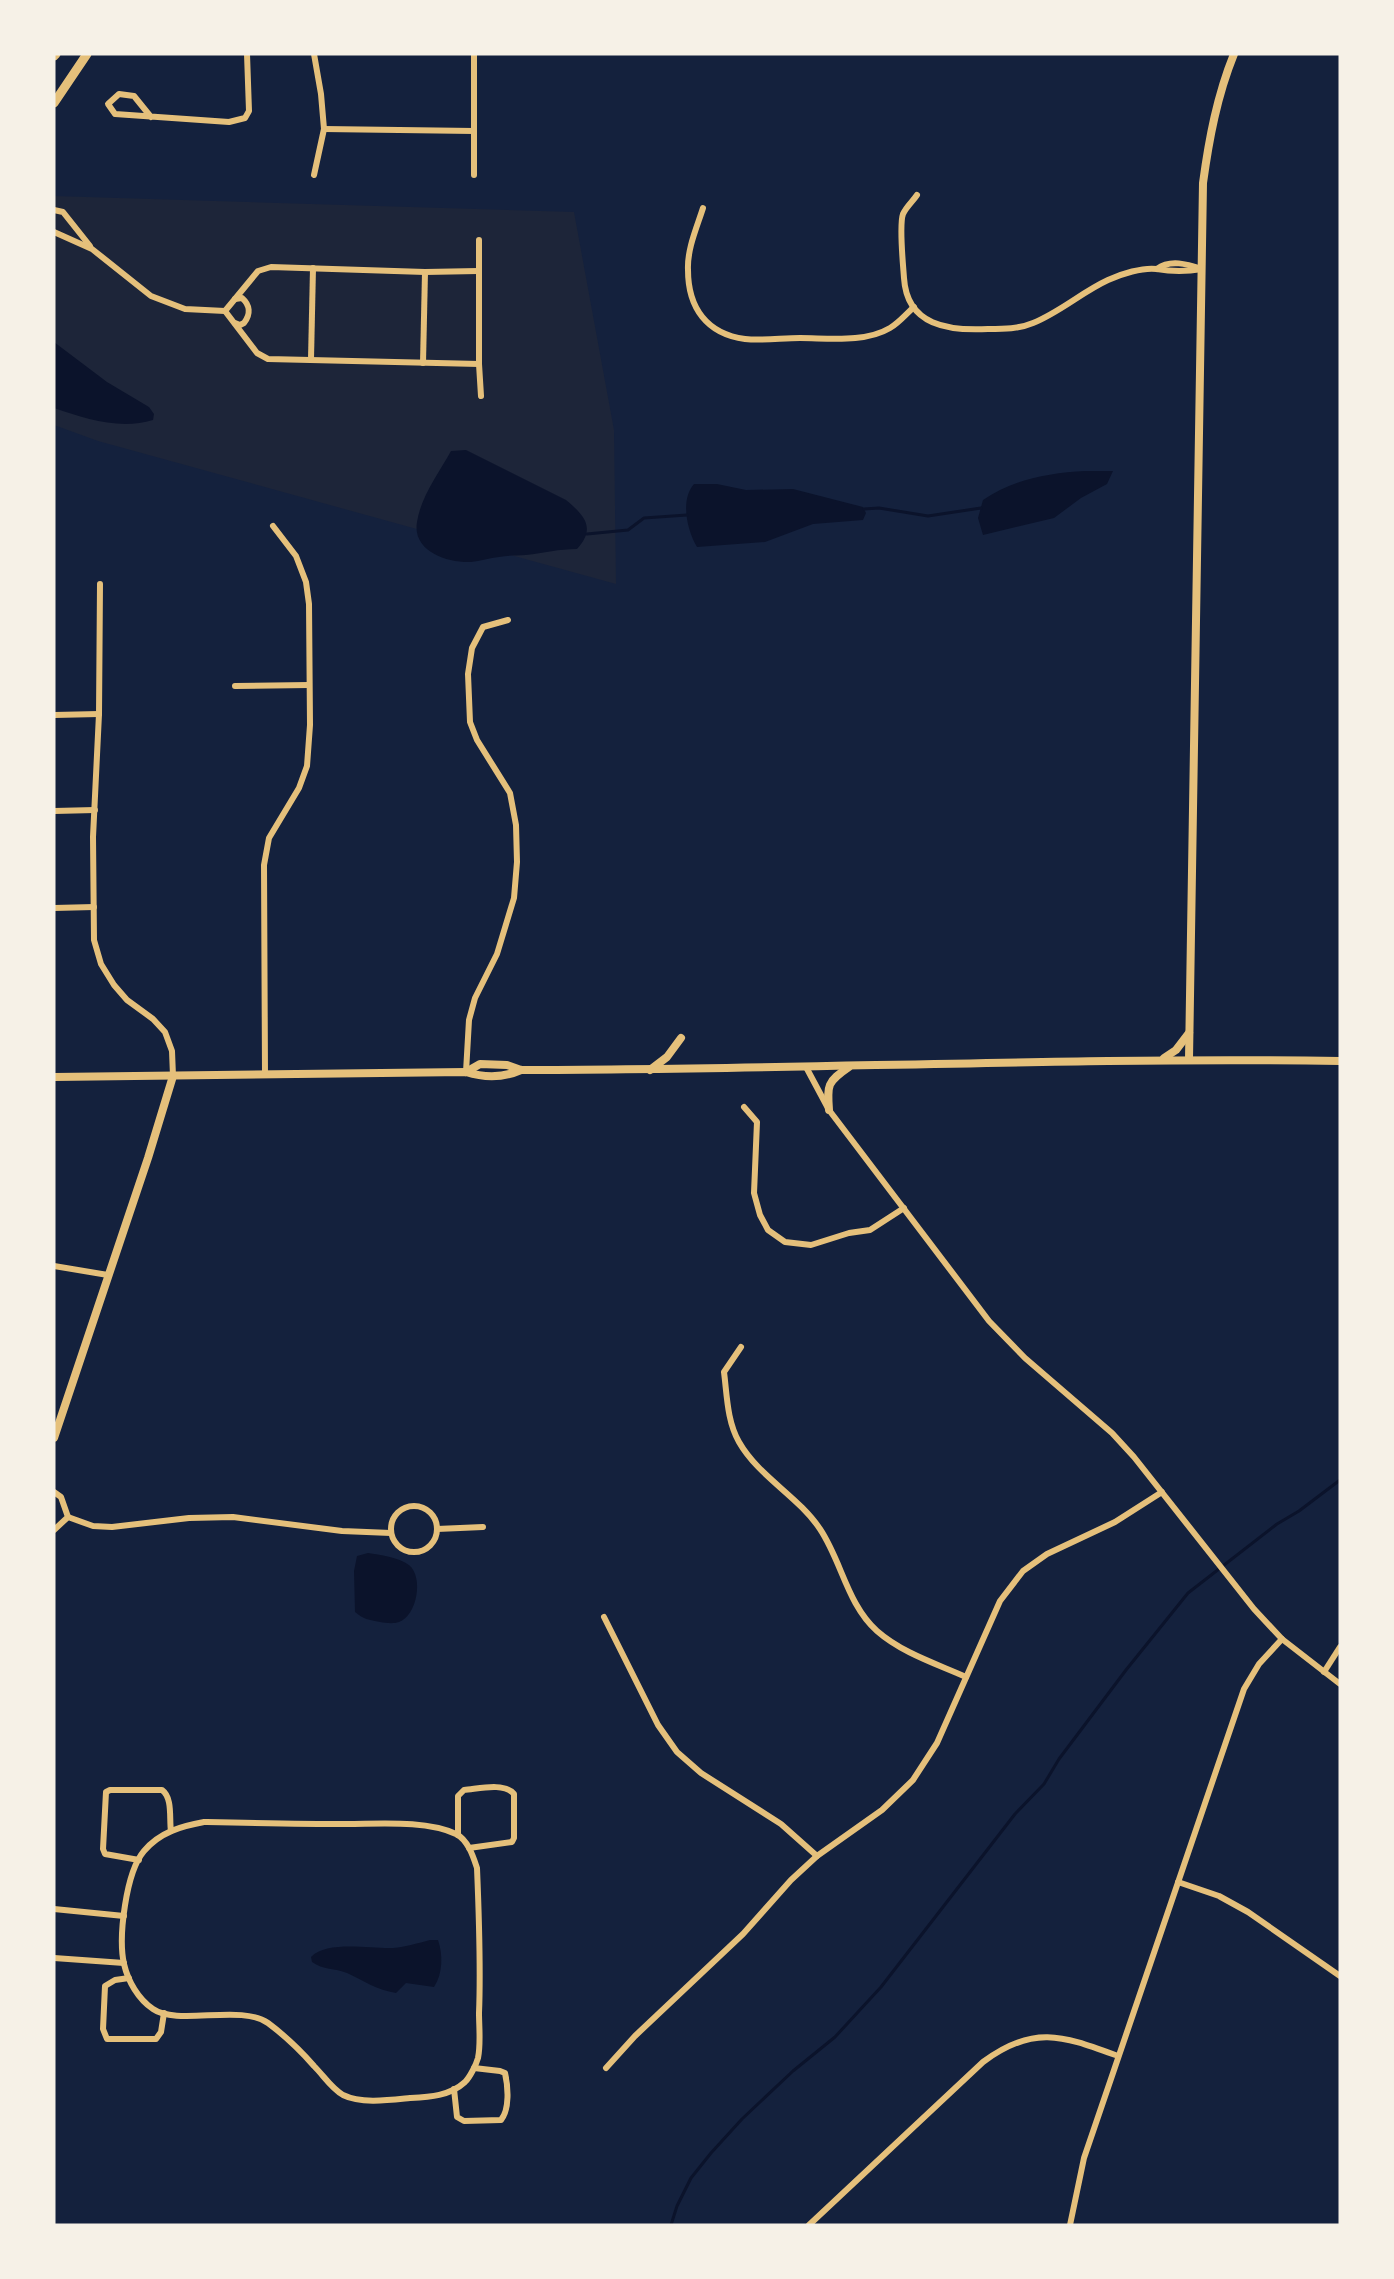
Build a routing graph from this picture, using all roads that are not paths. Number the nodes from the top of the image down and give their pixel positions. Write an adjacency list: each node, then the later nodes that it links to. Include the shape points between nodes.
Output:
1 (87, 54): 6 (main road)
2 (247, 54): 7 (street, via 249,111 245,118 230,122)
3 (314, 54): 8 (street)
4 (474, 54): 9 (street)
5 (1234, 54): 19 (street, via 1211,129 1203,183)
6 (54, 103)
7 (151, 117): 7 (street, via 115,114 108,104 119,94 134,96)
8 (324, 129): 9 (street); 10 (street)
9 (474, 131): 11 (street)
10 (314, 175)
11 (474, 175)
12 (917, 195): 23 (street, via 903,214 902,243 904,280)
13 (703, 208): 23 (street, via 687,269 690,291 705,323 723,333 746,339 878,334)
14 (54, 210): 17 (street, via 63,212)
15 (54, 232): 17 (street)
16 (479, 240): 20 (street)
17 (92, 249): 24 (street, via 151,296 185,309)
18 (313, 268): 21 (street); 22 (street, via 271,267 258,271); 26 (street)
19 (1202, 269): 23 (street, via 1185,263 1163,264 1157,269 1108,280 1054,314 1018,328 947,328 919,315); 41 (street)
20 (478, 271): 21 (street); 28 (street)
21 (424, 272): 27 (street)
22 (233, 300): 24 (street); 25 (street, via 242,298 249,308 244,323)
23 (914, 307)
24 (225, 311): 25 (street)
25 (234, 322): 26 (street, via 257,353 268,359)
26 (310, 359): 27 (street)
27 (423, 363): 28 (street)
28 (479, 364): 29 (street)
29 (481, 396)
30 (273, 526): 33 (street, via 296,556 306,582)
31 (100, 584): 35 (street)
32 (508, 620): 49 (street, via 483,627 472,648 468,674 470,722 510,794 517,862 514,898 497,954 468,1020)
33 (309, 685): 34 (street); 50 (street, via 307,766 299,788 269,838 264,865)
34 (235, 686)
35 (99, 714): 36 (street); 37 (street)
36 (54, 715)
37 (94, 810): 38 (street); 39 (street)
38 (54, 811)
39 (94, 907): 40 (street); 51 (street, via 94,940 101,964 127,1000 165,1032 172,1051)
40 (54, 908)
41 (1190, 1032): 43 (street, via 1176,1050); 44 (street)
42 (681, 1038): 48 (street)
43 (1162, 1059): 44 (street); 46 (street)
44 (1189, 1059): 45 (street)
45 (1340, 1061)
46 (849, 1066): 47 (street); 54 (street, via 827,1089)
47 (806, 1067): 48 (street); 54 (street)
48 (651, 1070): 49 (street, via 521,1070 480,1064)
49 (466, 1072): 50 (street)
50 (265, 1075): 51 (street)
51 (173, 1076): 52 (street); 57 (street)
52 (54, 1077)
53 (744, 1107): 55 (street, via 757,1122 754,1193 760,1215 768,1230 785,1242 811,1245 870,1230)
54 (829, 1110): 55 (street)
55 (904, 1208): 61 (street, via 989,1321 1025,1358 1112,1433)
56 (54, 1266): 57 (street)
57 (108, 1275): 59 (street)
58 (741, 1347): 71 (street, via 724,1372 728,1408 739,1442 755,1464 819,1527 850,1595 877,1631 895,1644)
59 (54, 1438)
60 (54, 1492): 62 (street, via 61,1497)
61 (1162, 1492): 68 (street); 71 (street, via 1023,1571 1000,1601)
62 (68, 1517): 65 (street); 66 (street, via 93,1526 112,1527 233,1517)
63 (483, 1527): 64 (street)
64 (437, 1529): 66 (street, via 432,1543 420,1551 405,1550); 66 (street, via 433,1514 412,1505 398,1511)
65 (54, 1530)
66 (391, 1533)
67 (604, 1617): 76 (street, via 658,1725 677,1752 701,1773 781,1824)
68 (1282, 1640): 70 (street); 78 (street, via 1259,1664 1244,1689)
69 (1340, 1647): 70 (street)
70 (1324, 1672): 72 (street)
71 (966, 1677): 76 (street, via 937,1743 913,1780 882,1810)
72 (1340, 1684)
73 (171, 1831): 74 (street, via 204,1822 393,1824 437,1827); 77 (street, via 144,1851); 77 (street, via 167,1794 106,1792 105,1854)
74 (458, 1835): 75 (street); 75 (street, via 458,1796 464,1790 503,1788 514,1794 512,1842)
75 (469, 1848): 87 (street, via 477,1868 480,1976 478,2058)
76 (817, 1856): 88 (street)
77 (139, 1860): 80 (street, via 129,1884)
78 (1178, 1882): 83 (street, via 1248,1911); 86 (street)
79 (54, 1909): 80 (street)
80 (124, 1916): 82 (street)
81 (54, 1958): 82 (street)
82 (124, 1963): 84 (street)
83 (1340, 1976)
84 (129, 1978): 85 (street, via 136,1992 154,2010); 85 (street, via 105,1986 103,2029 107,2039 156,2039)
85 (164, 2013): 89 (street, via 248,2016 265,2021 313,2064 333,2089 359,2100 436,2096)
86 (1118, 2056): 90 (street, via 1075,2040 1053,2037 1025,2039 999,2050); 91 (street, via 1084,2158)
87 (474, 2068): 89 (street, via 466,2081); 89 (street, via 505,2073 506,2114 501,2120 464,2121 458,2117)
88 (606, 2068)
89 (454, 2089)
90 (809, 2225)
91 (1070, 2225)

